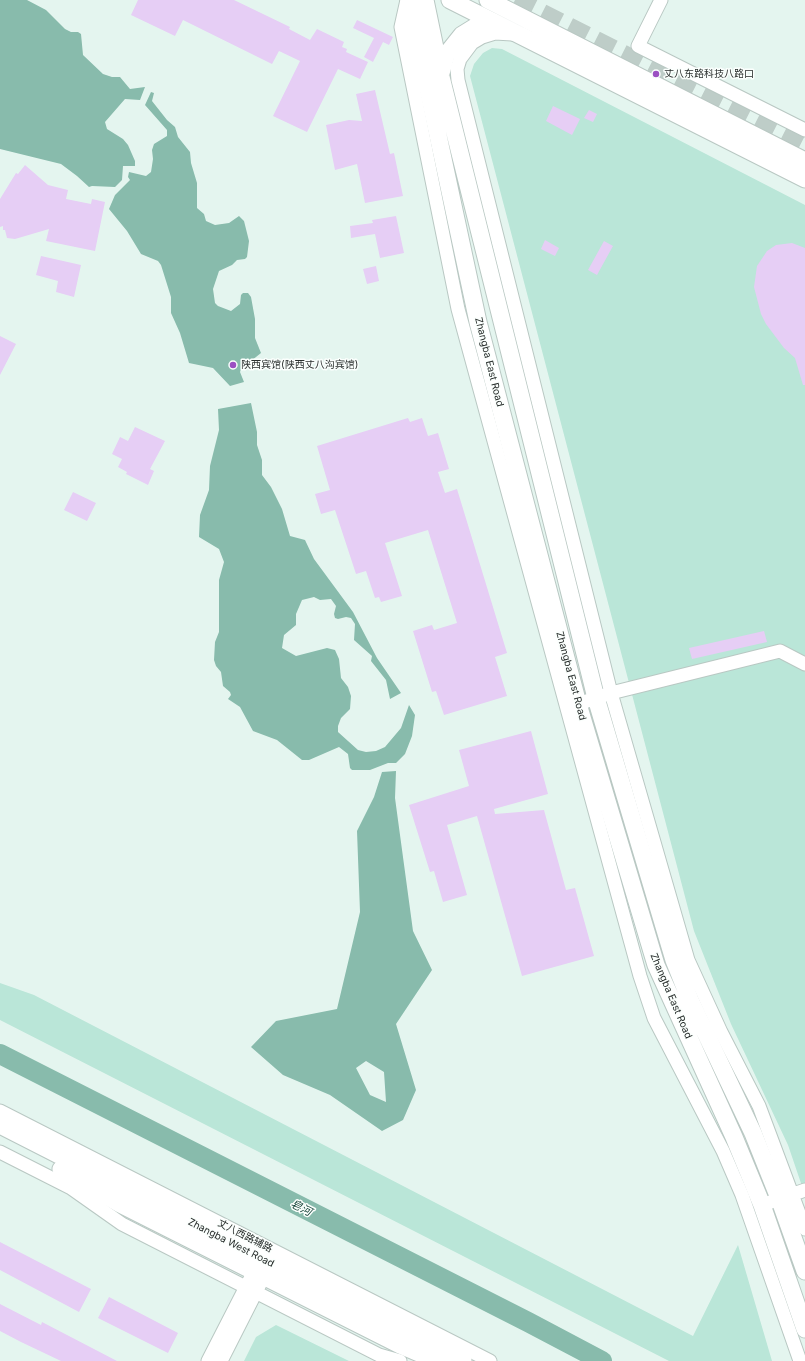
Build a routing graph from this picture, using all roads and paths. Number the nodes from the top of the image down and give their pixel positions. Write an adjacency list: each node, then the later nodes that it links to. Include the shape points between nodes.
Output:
1 (408, 0): 14 (main road, Zhangba East Road, via 478,322); 31 (street, via 402,27 458,309 640,976 654,1018 723,1152 742,1195)
2 (425, 0): 8 (main road, Zhangba East Road)
3 (450, 0): 6 (main road)
4 (488, 0): 10 (main road)
5 (661, 0): 9 (street, via 638,46)
6 (496, 24): 7 (main road); 8 (main road, via 479,24 458,39 446,55)
7 (530, 40): 11 (main road); 13 (street, Zhangba East Road, via 502,32 482,37 465,50 458,64 458,80)
8 (440, 77): 13 (main road, Zhangba East Road)
9 (805, 130)
10 (805, 161)
11 (805, 179)
12 (805, 664): 13 (street, via 780,652)
13 (603, 696): 14 (street); 19 (main road, Zhangba East Road, via 674,960 690,1000 753,1133)
14 (578, 704): 20 (main road, Zhangba East Road, via 656,965)
15 (0, 1111): 22 (street, 丈八西路辅路)
16 (0, 1125): 22 (main road, Zhangba West Road)
17 (0, 1138): 22 (main road, Zhangba West Road, via 76,1177 120,1204)
18 (0, 1152): 22 (street, 丈八西路辅路, via 71,1188 122,1224)
19 (792, 1194): 20 (street); 21 (street, Zhangba East Road); 23 (main road, Zhangba East Road)
20 (762, 1205): 24 (main road, Zhangba East Road)
21 (805, 1229)
22 (262, 1269): 25 (street); 26 (street); 27 (street, 丈八西路辅路, via 379,1355); 28 (main road, Zhangba West Road, via 400,1345); 29 (main road, Zhangba West Road); 30 (street, 丈八西路辅路)
23 (805, 1271)
24 (805, 1329)
25 (208, 1361)
26 (222, 1361)
27 (400, 1361)
28 (438, 1361)
29 (463, 1361)
30 (490, 1361)
31 (800, 1361)

